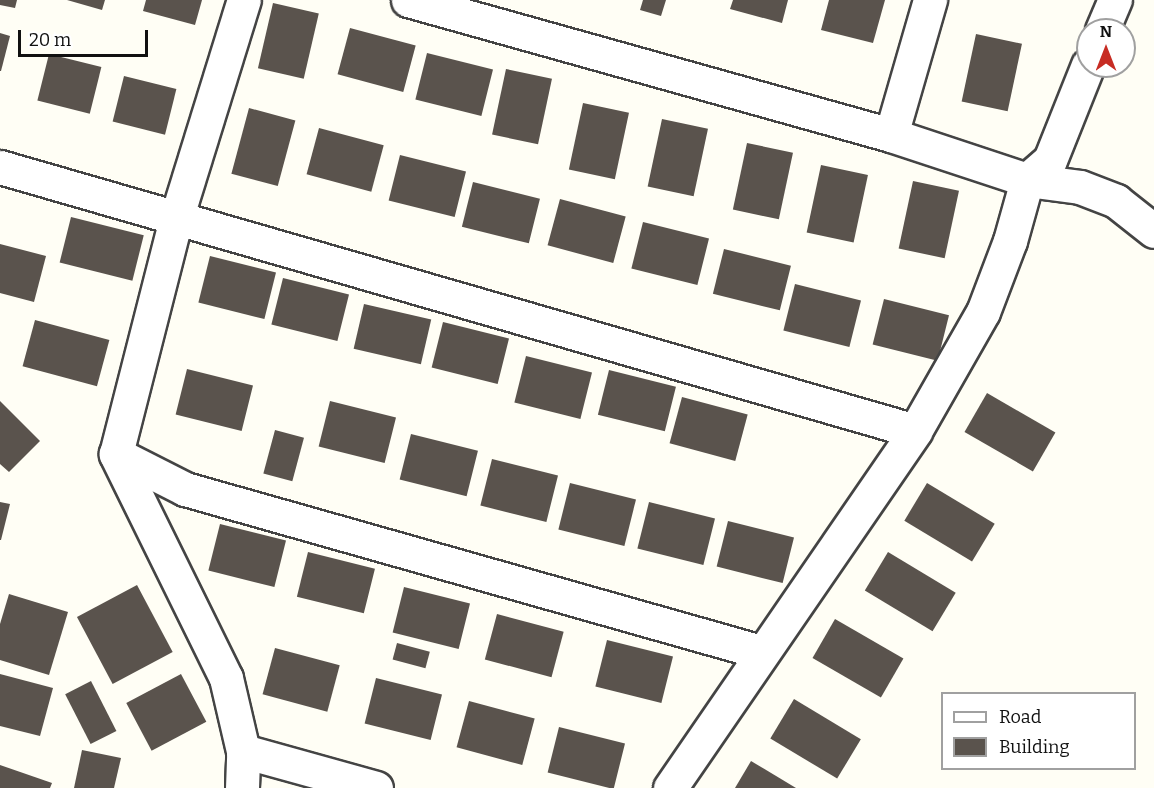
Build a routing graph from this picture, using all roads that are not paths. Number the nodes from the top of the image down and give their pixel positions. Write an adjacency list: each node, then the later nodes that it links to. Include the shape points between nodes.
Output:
1 (244, 0): 10 (street)
2 (408, 0): 7 (street)
3 (930, 0): 7 (street)
4 (1115, 0): 5 (street)
5 (1107, 18)
6 (1083, 78): 9 (street, via 1050,160)
7 (891, 135): 9 (street)
8 (0, 167): 10 (street)
9 (1027, 180): 11 (street, via 1080,187 1116,201); 12 (street, via 1010,241 983,312)
10 (176, 219): 12 (street); 13 (street)
11 (1154, 231)
12 (915, 430): 14 (street)
13 (116, 454): 14 (street, via 185,489); 15 (street, via 226,678)
14 (760, 652): 18 (street)
15 (243, 751): 16 (street); 17 (street)
16 (242, 788)
17 (376, 788)
18 (670, 788)

